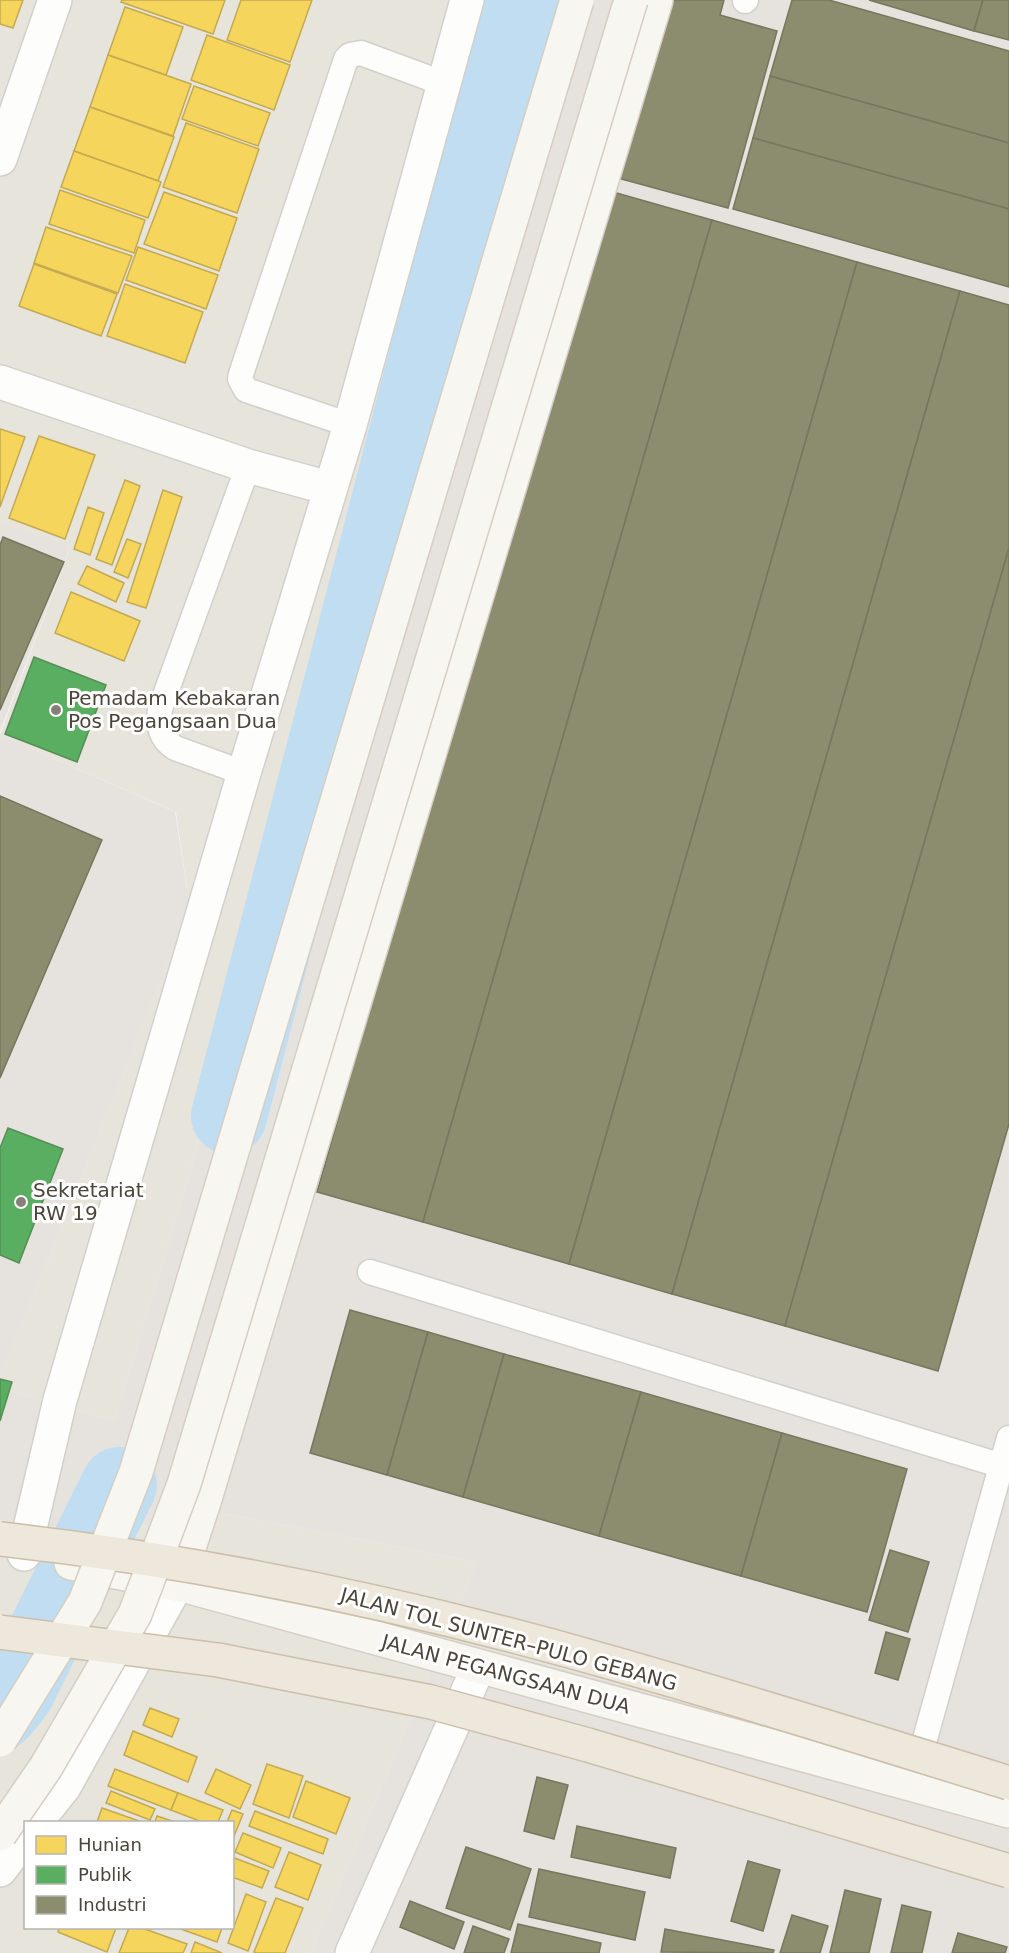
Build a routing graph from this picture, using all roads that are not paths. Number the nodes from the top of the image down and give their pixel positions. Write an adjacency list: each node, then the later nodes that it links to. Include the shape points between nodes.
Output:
1 (55, 0): 7 (street)
2 (467, 0): 6 (street)
3 (577, 0): 20 (main road, bridge, via 136,1472 85,1602)
4 (631, 0): 25 (main road, bridge, via 184,1484 135,1614 46,1767)
5 (656, 0): 17 (main road)
6 (445, 84): 9 (street); 9 (lane, via 361,53 346,59 241,374 246,390)
7 (0, 159)
8 (0, 382): 10 (street)
9 (350, 425): 11 (street)
10 (248, 466): 11 (street); 12 (lane, via 159,720 166,741 175,748)
11 (329, 488): 12 (street)
12 (244, 773): 16 (street)
13 (370, 1272): 15 (lane)
14 (1009, 1438): 15 (lane)
15 (1005, 1466): 22 (lane)
16 (16, 1549): 17 (main road, JALAN PEGANGSAAN DUA); 21 (highway, JALAN TOL SUNTER–PULO GEBANG, bridge, via 128,1555 249,1575 477,1627 609,1662)
17 (177, 1584): 19 (main road, JALAN PEGANGSAAN DUA); 24 (street, via 64,1787)
18 (0, 1632): 28 (highway, bridge, via 219,1660 431,1702)
19 (478, 1668): 22 (main road, JALAN PEGANGSAAN DUA); 29 (street)
20 (0, 1740)
21 (1009, 1783)
22 (913, 1784): 23 (main road, JALAN PEGANGSAAN DUA)
23 (1009, 1811)
24 (37, 1821)
25 (0, 1834)
26 (24, 1839): 27 (street)
27 (0, 1869)
28 (1009, 1871)
29 (352, 1953)

